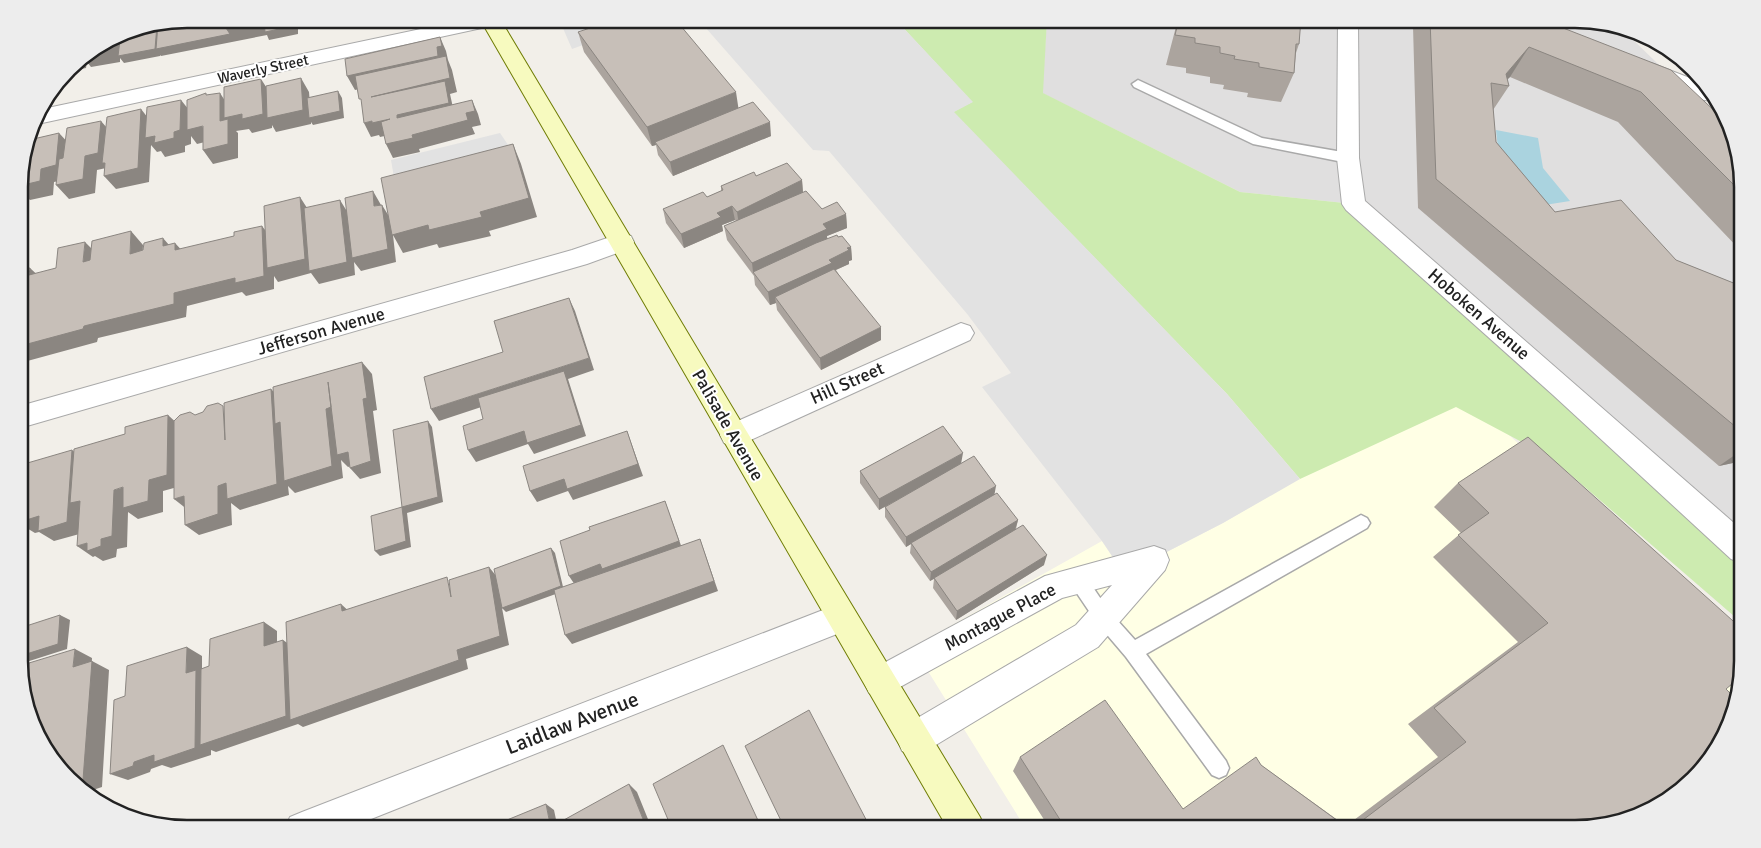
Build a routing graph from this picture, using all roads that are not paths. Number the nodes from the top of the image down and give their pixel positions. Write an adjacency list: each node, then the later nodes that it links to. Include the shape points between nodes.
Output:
1 (449, 28): 7 (street, Waverly Street)
2 (495, 28): 9 (main road, Palisade Avenue)
3 (1348, 28): 8 (street, Hoboken Avenue)
4 (1629, 62): 6 (street)
5 (1138, 84): 8 (lane, via 1258,141)
6 (1702, 91)
7 (44, 116)
8 (1348, 158): 14 (street, Hoboken Avenue, via 1354,204)
9 (622, 242): 11 (street, Jefferson Avenue, via 578,258); 12 (main road, Palisade Avenue)
10 (961, 332): 12 (street, Hill Street)
11 (28, 415)
12 (734, 435): 17 (main road, Palisade Avenue)
13 (1361, 522): 18 (lane)
14 (1734, 542)
15 (1078, 580): 16 (lane); 16 (street, Montague Place, via 1154,560); 19 (street, Montague Place, via 1056,586)
16 (1104, 617): 18 (lane); 20 (street, Montague Place, via 1087,636)
17 (841, 618): 19 (main road, Palisade Avenue); 22 (street, Laidlaw Avenue)
18 (1133, 651): 21 (lane)
19 (880, 682): 20 (main road, Palisade Avenue)
20 (914, 739): 23 (main road, Palisade Avenue)
21 (1219, 768)
22 (325, 820)
23 (963, 820)

